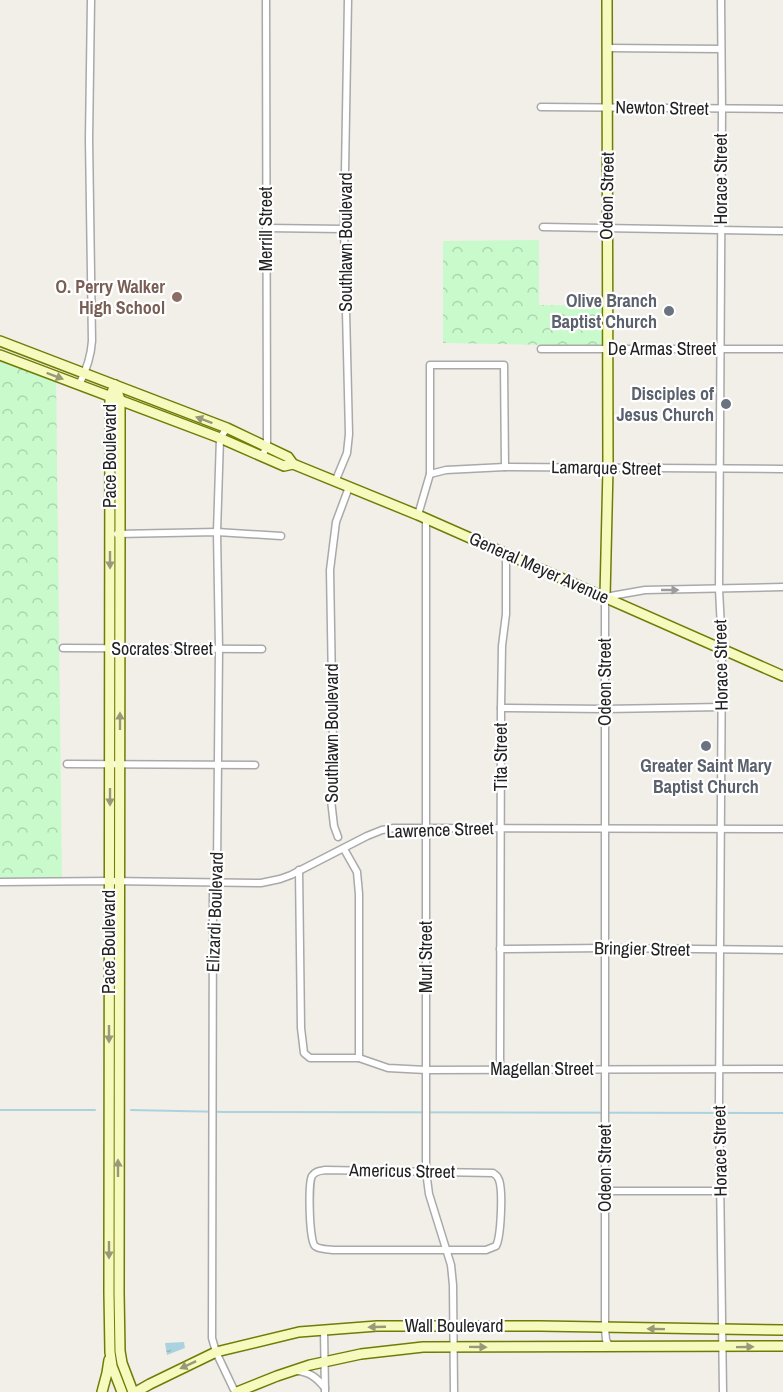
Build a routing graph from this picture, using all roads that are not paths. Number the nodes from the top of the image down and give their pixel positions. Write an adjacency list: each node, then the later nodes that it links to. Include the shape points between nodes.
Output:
1 (91, 0): 24 (street, via 92,350)
2 (266, 0): 13 (street, Merrill Street)
3 (348, 0): 15 (street, Southlawn Boulevard)
4 (607, 0): 6 (street, Odeon Street)
5 (721, 0): 7 (street, Horace Street)
6 (608, 48): 7 (street); 9 (street, Odeon Street)
7 (721, 50): 10 (street, Horace Street)
8 (541, 107): 9 (street, Newton Street)
9 (608, 108): 10 (street, Newton Street); 14 (street, Odeon Street)
10 (722, 109): 11 (street, Newton Street); 16 (street, Horace Street)
11 (783, 109)
12 (543, 227): 14 (street)
13 (266, 228): 15 (street); 31 (street, Merrill Street)
14 (607, 228): 16 (street); 20 (street, Odeon Street)
15 (344, 229): 39 (street, Southlawn Boulevard, via 349,434 347,453)
16 (721, 230): 17 (street); 21 (street, Horace Street)
17 (783, 231)
18 (0, 341): 24 (street, General Meyer Avenue)
19 (541, 349): 20 (street, De Armas Street)
20 (607, 349): 21 (street, De Armas Street); 35 (street, Odeon Street)
21 (721, 349): 22 (street, De Armas Street); 36 (street, Horace Street)
22 (783, 349)
23 (0, 355): 25 (street, General Meyer Avenue, one-way to 25)
24 (85, 374): 25 (street); 26 (street, General Meyer Avenue)
25 (79, 385): 27 (street, General Meyer Avenue)
26 (116, 385): 27 (street, Pace Boulevard); 28 (street, Pace Boulevard); 29 (street, General Meyer Avenue, one-way to 26)
27 (110, 397): 28 (street, General Meyer Avenue); 43 (street, Pace Boulevard)
28 (120, 400): 30 (street, General Meyer Avenue); 43 (street, Pace Boulevard)
29 (227, 428): 30 (street); 31 (street, General Meyer Avenue)
30 (220, 438): 32 (street, General Meyer Avenue); 42 (street, Elizardi Boulevard)
31 (267, 446): 32 (street, Merrill Street); 33 (street, General Meyer Avenue)
32 (262, 456): 33 (street, General Meyer Avenue, via 284,466)
33 (293, 464): 39 (street, General Meyer Avenue)
34 (505, 467): 35 (street, Lamarque Street); 38 (street, Lamarque Street); 38 (street, Murl Street, via 504,365 430,365)
35 (608, 468): 36 (street, Lamarque Street); 48 (street, Odeon Street)
36 (720, 469): 37 (street, Lamarque Street); 47 (street, Horace Street)
37 (783, 469)
38 (430, 474): 41 (street, Murl Street)
39 (335, 482): 40 (street, General Meyer Avenue)
40 (349, 487): 41 (street, General Meyer Avenue); 67 (street, Southlawn Boulevard, via 336,522 330,570 331,800)
41 (422, 517): 45 (street, General Meyer Avenue); 62 (street, Murl Street)
42 (217, 532): 43 (street); 44 (street); 52 (street, Elizardi Boulevard)
43 (115, 534): 50 (street, Pace Boulevard)
44 (281, 536)
45 (506, 554): 48 (street, General Meyer Avenue); 56 (street, Tita Street)
46 (783, 587): 47 (street)
47 (719, 589): 48 (street, one-way to 47, via 645,590); 51 (street, Horace Street)
48 (605, 597): 51 (street, General Meyer Avenue); 57 (street, Odeon Street)
49 (63, 648): 50 (street, Socrates Street)
50 (115, 648): 52 (street, Socrates Street); 60 (street, Pace Boulevard)
51 (722, 648): 54 (street, General Meyer Avenue); 55 (street, Horace Street)
52 (219, 649): 53 (street, Socrates Street); 59 (street, Elizardi Boulevard)
53 (262, 649)
54 (783, 675)
55 (722, 707): 57 (street); 63 (street, Horace Street)
56 (501, 708): 57 (street); 64 (street, Tita Street)
57 (605, 709): 65 (street, Odeon Street)
58 (67, 764): 60 (street)
59 (217, 764): 60 (street); 61 (street); 72 (street, Elizardi Boulevard)
60 (115, 765): 70 (street, Pace Boulevard)
61 (255, 765)
62 (426, 828): 64 (street, Lawrence Street); 68 (street, Lawrence Street, via 382,830); 82 (street, Murl Street)
63 (720, 828): 65 (street, Lawrence Street); 66 (street, Lawrence Street); 75 (street, Horace Street)
64 (502, 829): 65 (street, Lawrence Street); 74 (street, Tita Street)
65 (604, 829): 73 (street, Odeon Street)
66 (783, 829)
67 (338, 837)
68 (344, 849): 69 (street, Lawrence Street); 77 (street, via 357,872 359,894)
69 (299, 870): 72 (street, Lawrence Street, via 261,883); 77 (street, Magellan Street, via 304,1053 310,1058)
70 (115, 881): 71 (street, Lawrence Street); 72 (street, Lawrence Street); 92 (street, Pace Boulevard)
71 (0, 882)
72 (216, 883): 98 (street, Elizardi Boulevard, via 212,1338)
73 (605, 948): 74 (street, Bringier Street); 75 (street, Bringier Street); 79 (street, Odeon Street)
74 (500, 949): 78 (street, Tita Street)
75 (721, 950): 76 (street, Bringier Street); 80 (street, Horace Street)
76 (783, 950)
77 (359, 1058): 82 (street, Magellan Street, via 388,1068)
78 (500, 1069): 79 (street, Magellan Street); 82 (street, Magellan Street)
79 (605, 1069): 80 (street, Magellan Street); 84 (street, Odeon Street)
80 (719, 1069): 81 (street, Magellan Street); 85 (street, Horace Street)
81 (783, 1069)
82 (426, 1070): 83 (street, Murl Street)
83 (426, 1171): 86 (street, Murl Street, via 429,1194); 86 (street, Americus Street, via 490,1172 500,1182 500,1234 496,1246 486,1250); 86 (street, Americus Street, via 316,1172 311,1178 312,1241 318,1248 333,1250)
84 (605, 1191): 85 (street); 88 (street, Odeon Street)
85 (720, 1191): 89 (street, Horace Street)
86 (447, 1250): 87 (street, Murl Street)
87 (454, 1326): 88 (street, Wall Boulevard); 90 (street, Wall Boulevard, one-way to 90); 94 (street, Murl Street)
88 (605, 1328): 89 (street, Wall Boulevard, one-way to 88); 96 (street, Odeon Street)
89 (722, 1329): 91 (street, Wall Boulevard); 95 (street, Horace Street)
90 (324, 1330): 98 (street, Wall Boulevard, via 289,1334); 99 (street)
91 (783, 1330)
92 (115, 1331): 97 (street, Pace Boulevard); 104 (street, Pace Boulevard)
93 (783, 1346): 95 (street, Wall Boulevard, one-way to 93)
94 (453, 1347): 96 (street, Wall Boulevard, one-way to 96); 99 (street, Wall Boulevard, via 423,1347); 106 (street, Murl Street)
95 (722, 1347): 96 (street, Wall Boulevard); 107 (street, Horace Street)
96 (610, 1348)
97 (110, 1352): 102 (street); 103 (street, Pace Boulevard)
98 (216, 1352): 104 (street, Wall Boulevard, one-way to 104); 105 (street, Elizardi Boulevard)
99 (325, 1361): 100 (street, Wall Boulevard); 101 (street)
100 (293, 1370): 101 (street, via 309,1373); 105 (street, Wall Boulevard)
101 (325, 1390)
102 (102, 1392)
103 (122, 1392)
104 (134, 1392)
105 (236, 1392)
106 (454, 1392)
107 (723, 1392)

